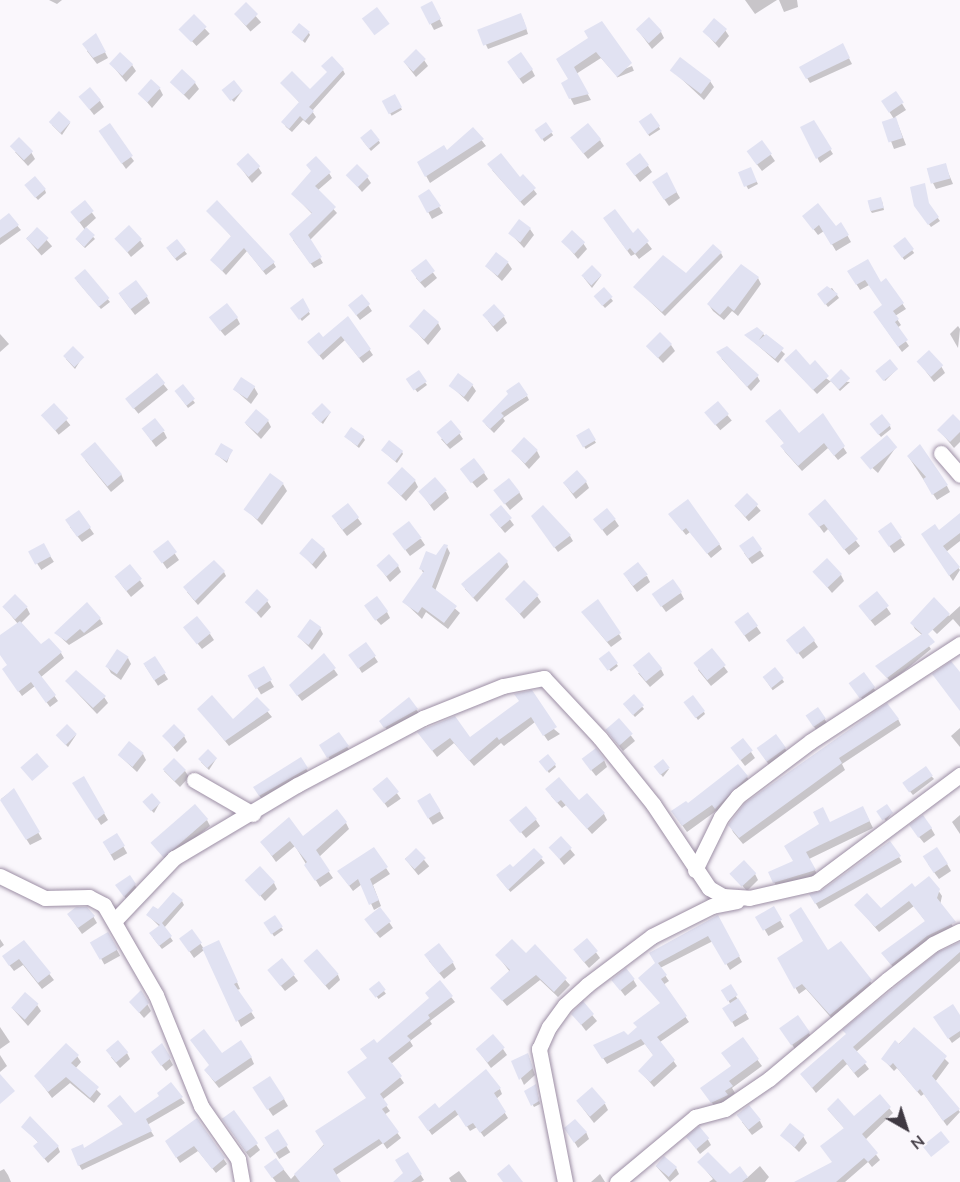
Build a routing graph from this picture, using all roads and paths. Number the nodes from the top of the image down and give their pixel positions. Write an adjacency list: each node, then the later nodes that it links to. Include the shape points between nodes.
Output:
1 (941, 453): 2 (street)
2 (960, 475)
3 (956, 648): 7 (street, via 811,741 738,796 721,817)
4 (960, 775): 9 (street, via 815,883)
5 (194, 780): 6 (street)
6 (253, 814): 7 (street, via 297,785 423,718 503,686 544,678 600,738 653,804); 10 (street, via 174,858)
7 (695, 870): 9 (street, via 709,888 723,896)
8 (0, 876): 10 (street, via 45,898 89,897 104,905)
9 (749, 898): 13 (street, via 712,906 652,936 565,1005 549,1027 539,1049)
10 (115, 920): 12 (street, via 156,995 201,1106 238,1159)
11 (960, 931): 14 (street, via 923,951 769,1079 725,1109 695,1117)
12 (242, 1182)
13 (565, 1182)
14 (617, 1182)

